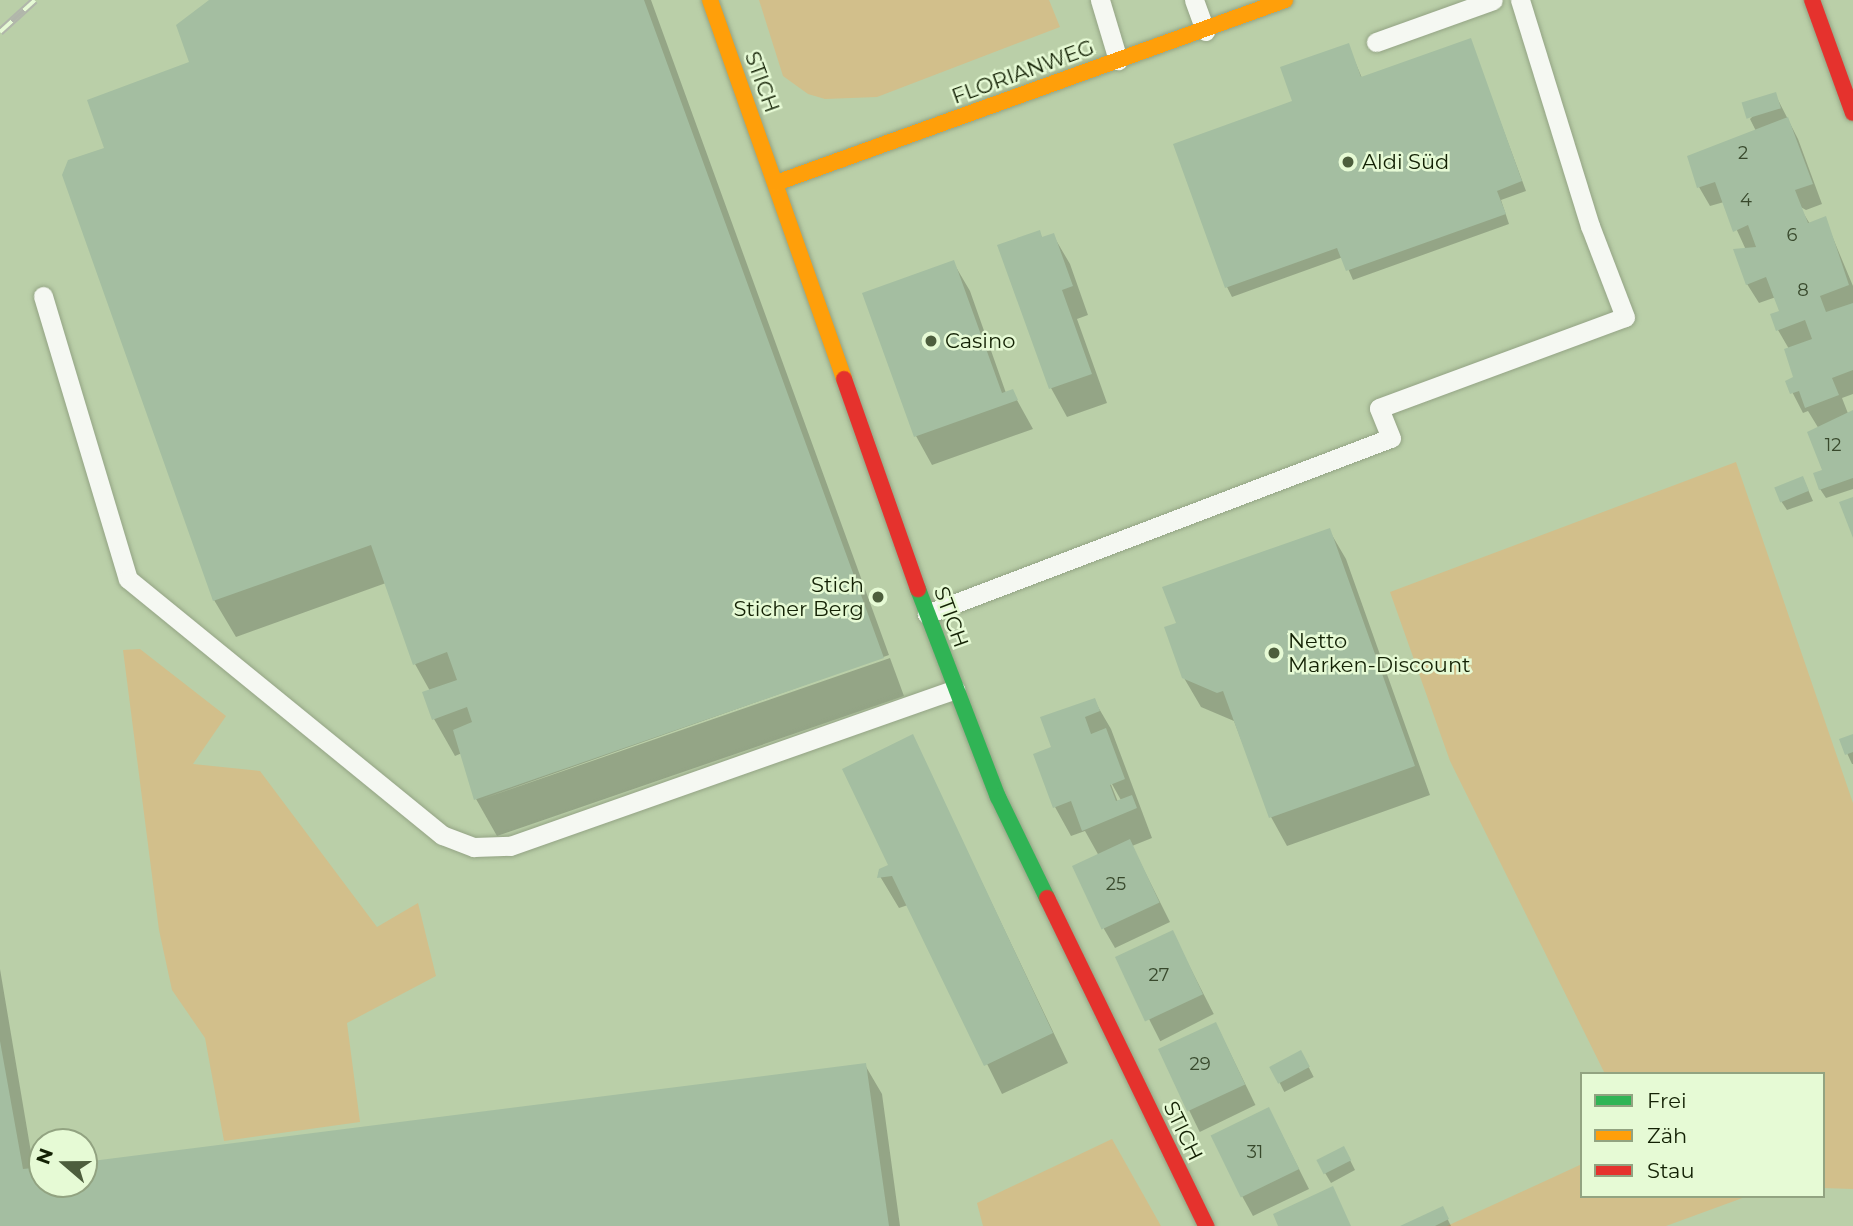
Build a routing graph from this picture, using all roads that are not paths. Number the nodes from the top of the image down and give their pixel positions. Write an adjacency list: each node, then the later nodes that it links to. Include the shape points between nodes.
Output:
1 (710, 0): 12 (main road, STICH)
2 (1100, 0): 10 (lane)
3 (1194, 0): 8 (lane)
4 (1285, 0): 8 (main road, FLORIANWEG)
5 (1493, 0): 9 (lane)
6 (1520, 0): 14 (lane, via 1590,226 1625,317 1379,408 1391,438)
7 (1812, 0): 11 (main road)
8 (1205, 31): 10 (main road, FLORIANWEG)
9 (1376, 42)
10 (1118, 60): 12 (main road, FLORIANWEG)
11 (1853, 113)
12 (776, 183): 14 (main road, STICH)
13 (43, 296): 15 (lane, via 128,579 442,835 474,847 510,846)
14 (927, 614): 15 (main road, STICH)
15 (955, 689): 16 (main road, STICH, via 998,797)
16 (1206, 1226)

